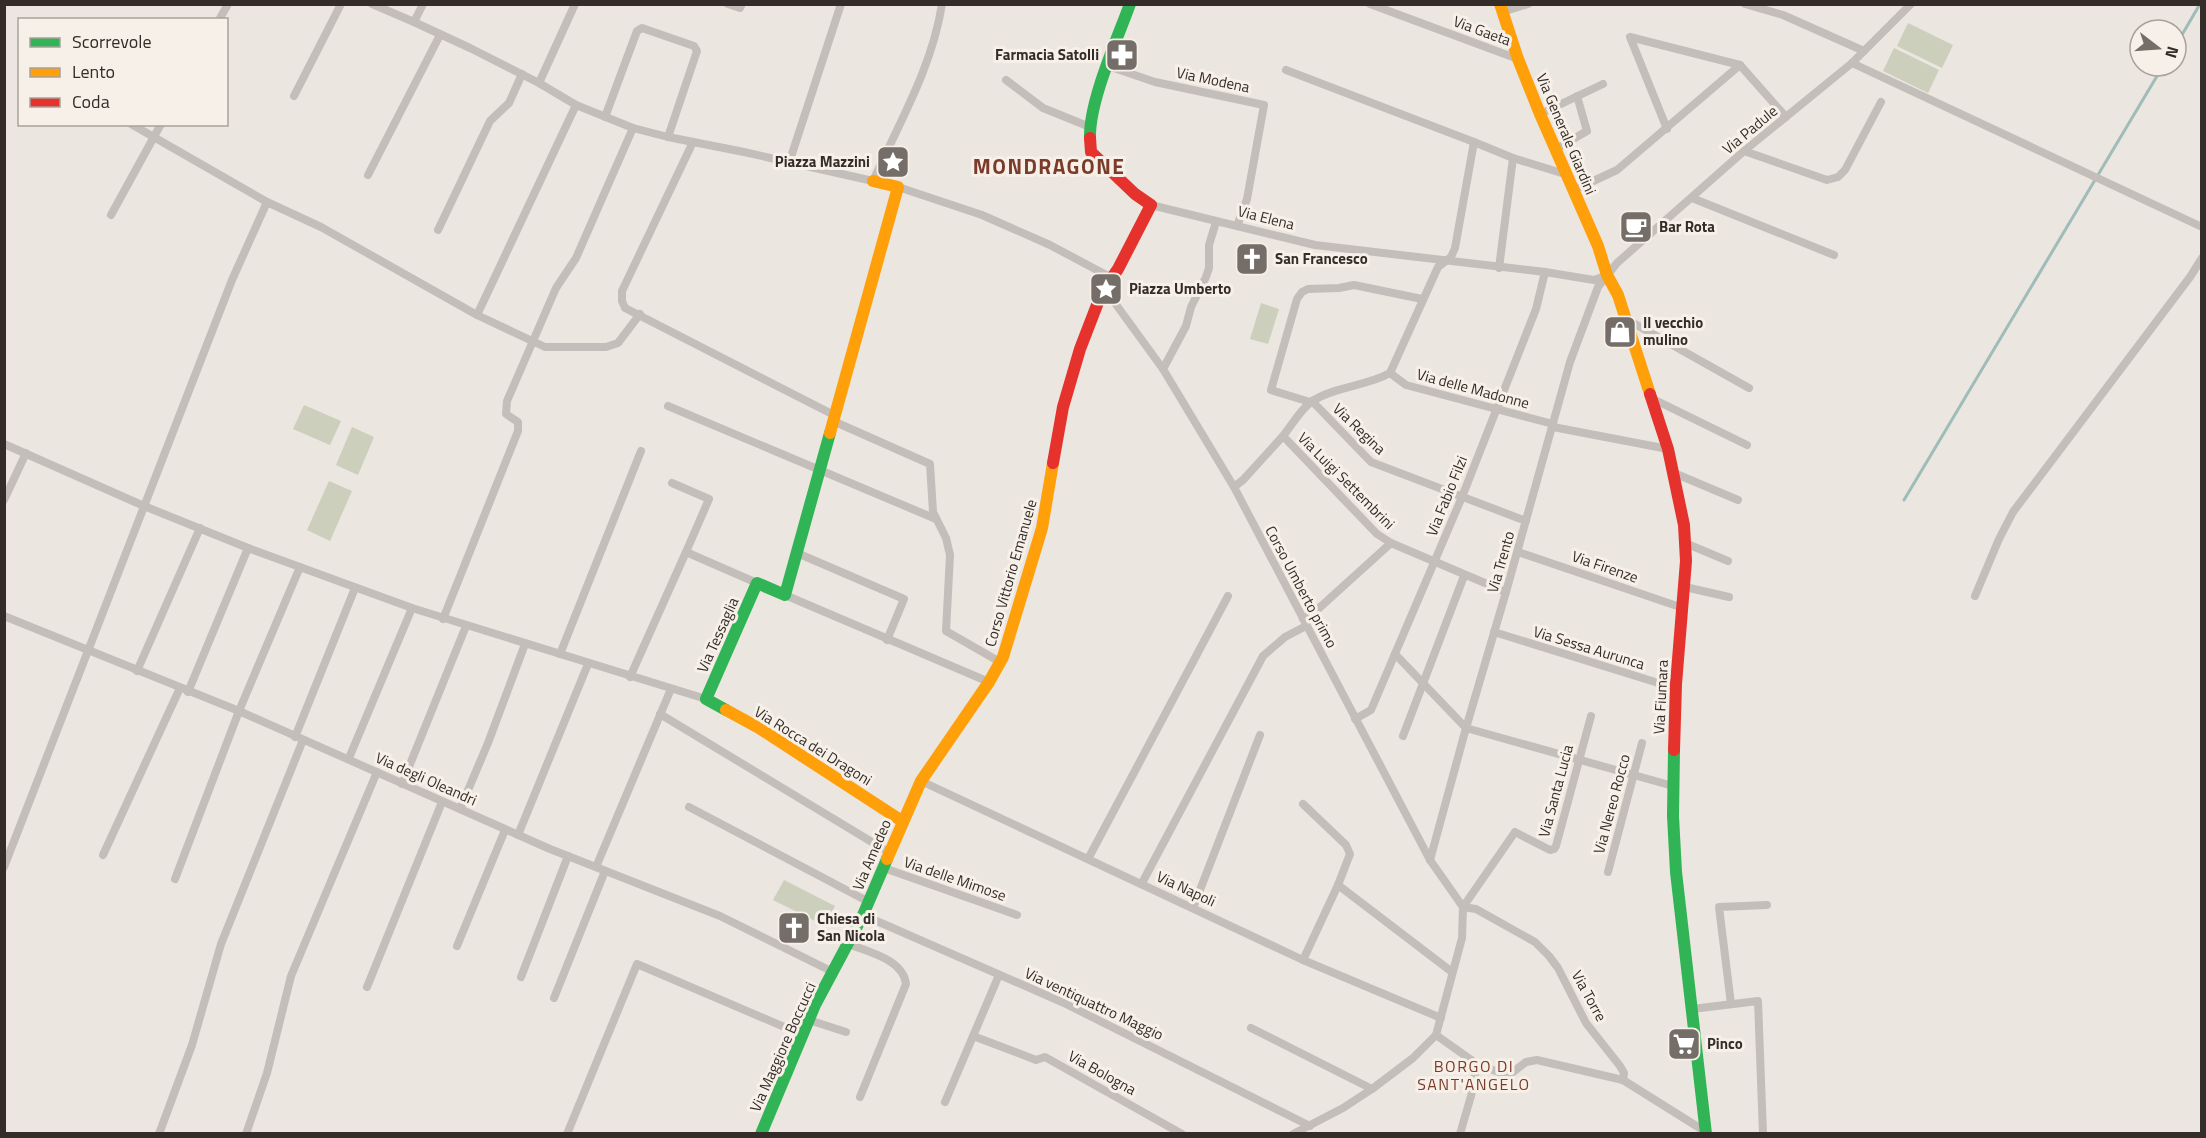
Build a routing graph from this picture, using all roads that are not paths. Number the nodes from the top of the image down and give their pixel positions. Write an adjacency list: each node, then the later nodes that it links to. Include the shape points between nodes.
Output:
1 (228, 4): 16 (street)
2 (341, 4): 29 (street)
3 (372, 4): 17 (street)
4 (423, 4): 17 (street)
5 (575, 4): 27 (street)
6 (728, 4): 7 (street, via 740,8)
7 (742, 4)
8 (841, 4): 48 (street)
9 (942, 4): 51 (street, via 938,31 923,76)
10 (1130, 4): 23 (street, Via Elena)
11 (1370, 4): 20 (street, Via Gaeta)
12 (1528, 4): 15 (street)
13 (1745, 4): 19 (street, via 1783,15)
14 (1911, 4): 19 (street, Via Padule)
15 (1501, 8): 20 (street, Via Generale Giardini)
16 (220, 18)
17 (414, 22): 18 (street)
18 (440, 34): 25 (street); 49 (street)
19 (1864, 51): 21 (street, Via Padule)
20 (1518, 58): 33 (street, Via Generale Giardini)
21 (1852, 63): 35 (street, Via Padule); 60 (street)
22 (1740, 65): 35 (street); 40 (street); 40 (street, via 1630,37)
23 (1108, 66): 38 (street, Via Elena); 59 (street, Via Modena, via 1155,82 1264,105 1247,199)
24 (1286, 70): 44 (street)
25 (522, 74): 27 (street); 61 (street, via 509,103 490,121)
26 (1006, 80): 38 (street, via 1043,108)
27 (539, 83): 32 (street)
28 (1603, 84): 30 (street)
29 (294, 96)
30 (1577, 96): 33 (street); 45 (street, via 1587,131)
31 (1881, 102): 46 (street, via 1845,170 1833,179)
32 (576, 105): 34 (street); 71 (street)
33 (1540, 114): 45 (street, Via Generale Giardini)
34 (605, 117): 39 (street); 42 (street, via 637,31 642,28 694,46 697,51)
35 (1786, 117): 46 (street, Via Padule)
36 (135, 126): 41 (street)
37 (160, 126): 41 (street)
38 (1090, 127): 56 (street, Via Elena, via 1091,152)
39 (633, 128): 42 (street); 73 (street, via 576,258 556,288)
40 (1667, 129): 53 (street, via 1617,170)
41 (154, 137): 55 (street); 57 (street)
42 (668, 137): 43 (street)
43 (693, 142): 48 (street); 70 (street, via 622,291 625,308)
44 (1474, 142): 47 (street); 64 (street, via 1455,248)
45 (1556, 150): 50 (street, Via Generale Giardini)
46 (1744, 151): 54 (street, Via Padule)
47 (1513, 158): 50 (street); 65 (street)
48 (789, 163): 51 (street)
49 (368, 175)
50 (1568, 175): 53 (street, Via Generale Giardini)
51 (873, 181): 52 (street)
52 (898, 187): 68 (street, via 982,215 1050,245); 81 (street)
53 (1574, 190): 67 (street, Via Generale Giardini)
54 (1692, 198): 62 (street); 67 (street, Via Padule)
55 (267, 202): 71 (street, via 321,227); 96 (street, via 232,280)
56 (1151, 205): 58 (street, Via Elena); 68 (street, Corso Vittorio Emanuele)
57 (111, 215)
58 (1216, 222): 59 (street, Via Elena); 74 (street, via 1206,277)
59 (1237, 226): 64 (street, Via Elena, via 1315,246)
60 (2202, 226)
61 (438, 230)
62 (1834, 255)
63 (2202, 258): 115 (street, via 2013,512)
64 (1445, 262): 65 (street, Via Elena); 69 (street, via 1438,267)
65 (1499, 267): 66 (street, Via Elena)
66 (1545, 272): 67 (street, Via Elena, via 1594,280); 80 (street, Via Fabio Filzi, via 1536,309)
67 (1607, 275): 72 (street, Via Fiumara); 82 (street, Via Trento, via 1598,286 1570,362)
68 (1110, 282): 74 (street, Corso Umberto primo, via 1112,299); 130 (street, Corso Vittorio Emanuele, via 1094,311 1063,407 1042,528)
69 (1422, 299): 75 (street); 78 (street, via 1354,285 1302,292 1271,390)
70 (640, 314): 73 (street, via 618,343 606,347 545,347); 81 (street)
71 (477, 315): 73 (street)
72 (1626, 319): 76 (street); 77 (street, Via Fiumara)
73 (532, 342): 121 (street, via 505,408 506,414 518,422 518,431)
74 (1163, 369): 92 (street, Corso Umberto primo)
75 (1390, 372): 78 (street); 80 (street, Via delle Madonne, via 1406,385)
76 (1749, 388)
77 (1653, 399): 85 (street); 86 (street, Via Fiumara)
78 (1311, 401): 83 (street); 93 (street, Via Regina, via 1371,462)
79 (668, 406): 89 (street)
80 (1496, 409): 82 (street, Via delle Madonne); 93 (street, Via Fabio Filzi)
81 (833, 418): 89 (street); 97 (street, via 930,464)
82 (1553, 425): 86 (street, Via delle Madonne); 98 (street, Via Trento)
83 (1283, 436): 92 (street, Via Luigi Settembrini); 100 (street, Via Luigi Settembrini, via 1377,534)
84 (4, 444): 88 (street)
85 (1748, 445)
86 (1668, 449): 90 (street, Via Fiumara)
87 (641, 451): 128 (street)
88 (26, 453): 94 (street); 96 (street)
89 (820, 470): 97 (street); 105 (street)
90 (1674, 473): 95 (street); 101 (street, Via Fiumara)
91 (672, 483): 103 (street, via 709,499)
92 (1233, 487): 122 (street, Corso Umberto primo)
93 (1462, 497): 98 (street, Via Regina); 107 (street, Via Fabio Filzi)
94 (4, 500)
95 (1738, 500)
96 (144, 506): 99 (street); 127 (street)
97 (936, 519): 130 (street, via 950,555 946,631)
98 (1526, 521): 104 (street, Via Trento)
99 (200, 528): 102 (street); 132 (street)
100 (1391, 543): 107 (street, Via Luigi Settembrini); 122 (street, Via Luigi Settembrini)
101 (1685, 543): 106 (street); 111 (street, Via Fiumara)
102 (248, 548): 108 (street); 138 (street)
103 (686, 552): 110 (street); 133 (street)
104 (1518, 552): 113 (street, Via Trento); 119 (street, Via Firenze)
105 (797, 553): 114 (street); 125 (street, via 904,599)
106 (1728, 561)
107 (1434, 563): 109 (street, Via Luigi Settembrini); 129 (street, Via Fabio Filzi)
108 (300, 567): 112 (street); 140 (street)
109 (1464, 576): 113 (street, Via Luigi Settembrini); 135 (street)
110 (757, 583): 114 (street); 139 (street, Via Tessaglia)
111 (1685, 587): 117 (street); 119 (street, Via Fiumara)
112 (355, 588): 118 (street); 147 (street)
113 (1506, 592): 124 (street, Via Trento)
114 (785, 595): 125 (street)
115 (1975, 596)
116 (1228, 597): 166 (street)
117 (1729, 597)
118 (411, 608): 121 (street); 149 (street)
119 (1683, 608): 136 (street, Via Fiumara)
120 (4, 616): 127 (street, Via degli Oleandri)
121 (443, 619): 123 (street)
122 (1304, 622): 143 (street, Corso Umberto primo); 174 (street, Via Luigi Settembrini, via 1263,656)
123 (466, 626): 126 (street); 154 (street)
124 (1494, 632): 136 (street, Via Sessa Aurunca, via 1668,686); 144 (street, Via Trento)
125 (886, 640): 134 (street)
126 (525, 645): 128 (street); 159 (street)
127 (89, 651): 132 (street, Via degli Oleandri); 168 (street)
128 (560, 654): 131 (street)
129 (1395, 654): 135 (street); 143 (street, Via Fabio Filzi, via 1371,710)
130 (1000, 662): 134 (street, Corso Vittorio Emanuele)
131 (588, 664): 133 (street); 162 (street)
132 (137, 671): 138 (street, Via degli Oleandri)
133 (630, 677): 137 (street)
134 (989, 682): 153 (street, Corso Vittorio Emanuele)
135 (1423, 682): 144 (street); 146 (street)
136 (1676, 684): 155 (street, Via Fiumara)
137 (671, 689): 139 (street); 141 (street)
138 (184, 690): 140 (street, Via degli Oleandri); 164 (street)
139 (706, 699): 160 (street, Via Rocca dei Dragoni, via 785,744)
140 (239, 711): 147 (street, Via degli Oleandri); 173 (street)
141 (660, 714): 163 (street); 169 (street)
142 (1591, 716): 150 (street, Via Santa Lucia)
143 (1355, 719): 167 (street, Corso Umberto primo)
144 (1466, 728): 150 (street); 167 (street, Via Trento)
145 (1260, 735): 179 (street)
146 (1403, 736)
147 (299, 739): 149 (street, Via degli Oleandri); 207 (street, via 221,944 192,1045)
148 (1642, 743): 152 (street, Via Nereo Rocco)
149 (349, 758): 151 (street, Via degli Oleandri)
150 (1579, 760): 152 (street); 178 (street, Via Santa Lucia, via 1554,849 1515,832)
151 (377, 772): 154 (street, Via degli Oleandri); 208 (street, via 291,976 267,1073)
152 (1633, 776): 155 (street); 172 (street, Via Nereo Rocco)
153 (921, 781): 160 (street, Via Amedeo); 166 (street, Via Napoli)
154 (402, 784): 156 (street, Via degli Oleandri)
155 (1673, 786): 192 (street, Via Fiumara, via 1676,872)
156 (442, 802): 159 (street, Via degli Oleandri); 189 (street)
157 (1303, 804): 175 (street, via 1346,845 1350,854)
158 (690, 807): 176 (street)
159 (460, 809): 161 (street, Via degli Oleandri)
160 (902, 821): 163 (street, Via Amedeo)
161 (506, 830): 162 (street, Via degli Oleandri); 183 (street)
162 (518, 835): 165 (street, Via degli Oleandri)
163 (890, 853): 170 (street, Via Amedeo)
164 (103, 855)
165 (568, 856): 169 (street, Via degli Oleandri); 188 (street)
166 (1088, 859): 174 (street, Via Napoli)
167 (1430, 860): 178 (street, Corso Umberto primo)
168 (4, 867)
169 (596, 867): 171 (street, Via degli Oleandri)
170 (884, 868): 176 (street, Via Amedeo); 181 (street, Via delle Mimose)
171 (604, 871): 185 (street, Via degli Oleandri, via 720,916); 190 (street)
172 (1608, 872)
173 (175, 879)
174 (1142, 883): 179 (street, Via Napoli)
175 (1338, 885): 184 (street); 186 (street)
176 (869, 902): 180 (street, Via Amedeo)
177 (1767, 905): 191 (street, via 1719,907)
178 (1463, 907): 186 (street, via 1462,938); 201 (street, Via Torre, via 1476,909 1535,942 1549,956 1586,1023 1620,1066)
179 (1193, 908): 184 (street, Via Napoli)
180 (863, 915): 182 (street, Via Amedeo); 187 (street, Via ventiquattro Maggio)
181 (1017, 915)
182 (849, 944): 185 (street, Via Amedeo); 203 (street, via 892,962 906,984)
183 (457, 946)
184 (1303, 960): 193 (street, Via Napoli)
185 (833, 972): 194 (street, Via Maggiore Boccucci)
186 (1452, 972): 193 (street)
187 (999, 975): 199 (street); 205 (street, Via ventiquattro Maggio, via 1150,1044)
188 (521, 977)
189 (367, 987)
190 (554, 998)
191 (1731, 1004): 192 (street); 214 (street, via 1758,1001)
192 (1692, 1009): 206 (street, Via Fiumara)
193 (1441, 1018): 198 (street)
194 (809, 1020): 196 (street); 197 (street, Via Maggiore Boccucci)
195 (1251, 1028): 202 (street)
196 (846, 1032)
197 (803, 1035): 209 (street, via 637,964); 210 (street, Via Maggiore Boccucci)
198 (1436, 1035): 200 (street); 202 (street)
199 (973, 1036): 204 (street); 211 (street, Via Bologna, via 1036,1060 1045,1057)
200 (1477, 1064): 201 (street, via 1509,1074 1526,1062 1537,1060); 213 (street)
201 (1623, 1080): 206 (street)
202 (1372, 1089): 205 (street)
203 (860, 1097)
204 (945, 1102)
205 (1310, 1126): 212 (street)
206 (1708, 1133)
207 (159, 1134)
208 (246, 1134)
209 (567, 1134)
210 (761, 1134)
211 (1182, 1134)
212 (1293, 1134)
213 (1460, 1134)
214 (1763, 1134)

